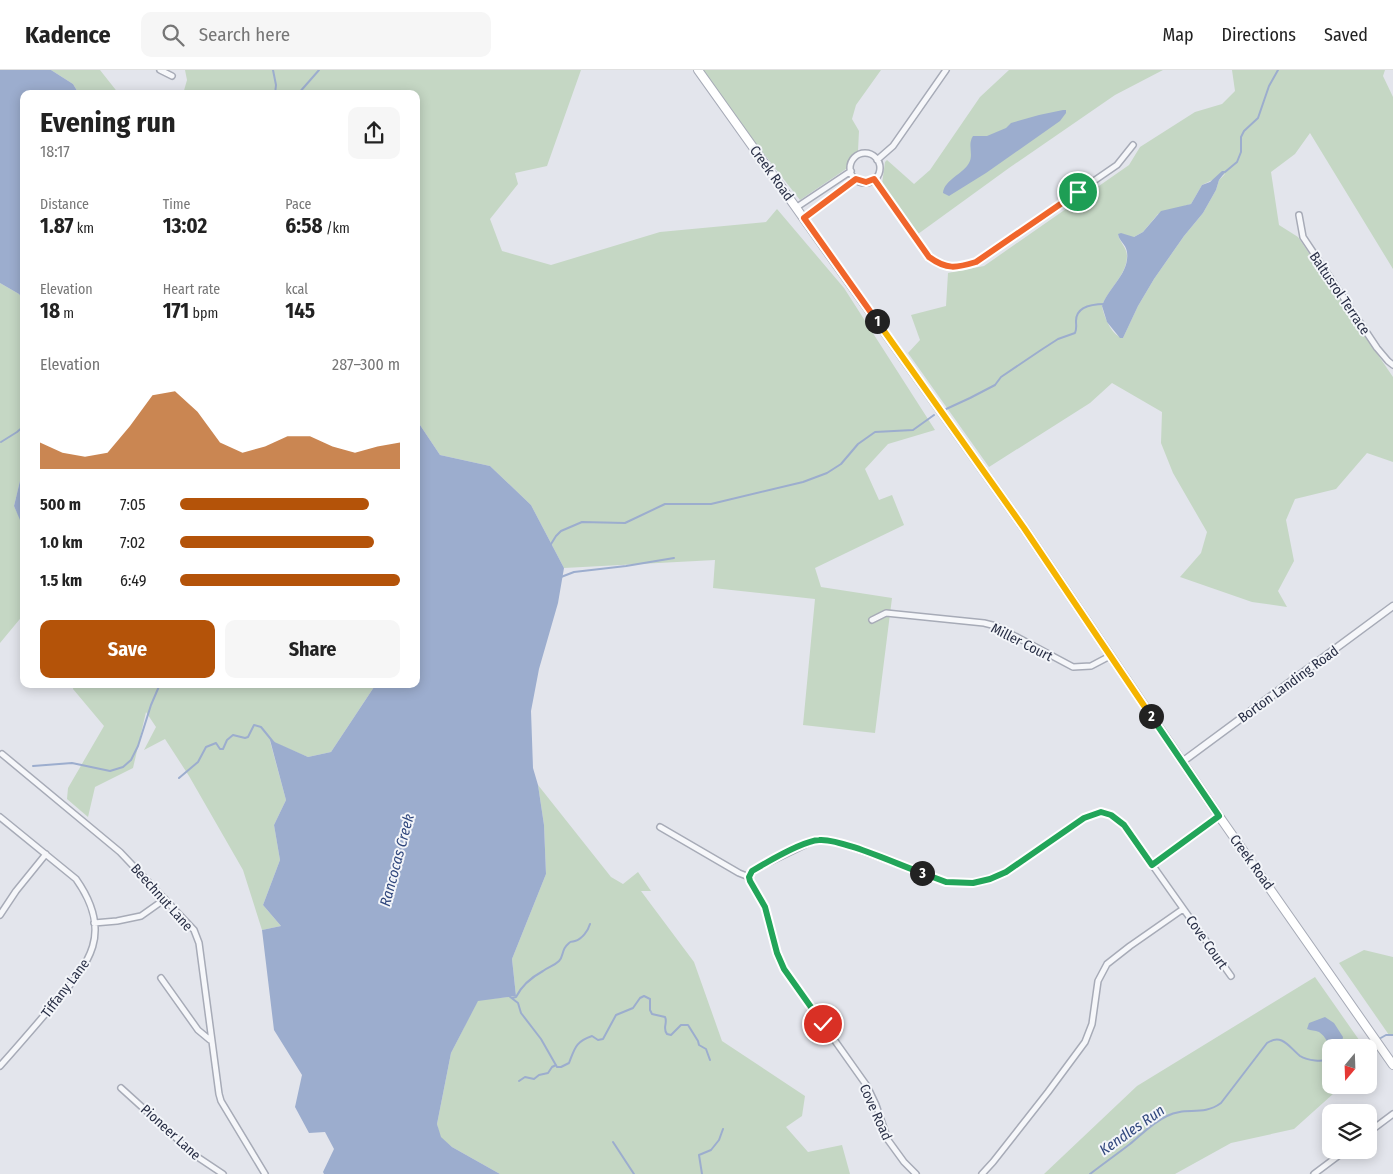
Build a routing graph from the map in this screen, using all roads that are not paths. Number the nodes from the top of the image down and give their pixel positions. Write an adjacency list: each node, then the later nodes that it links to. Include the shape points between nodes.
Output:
1 (160, 70): 4 (street)
2 (698, 70): 10 (main road, Creek Road)
3 (946, 70): 6 (street, via 894,146)
4 (172, 76)
5 (1133, 145): 9 (street, via 1117,165 976,262 957,268 938,264 929,257)
6 (877, 160): 7 (street, via 869,154 859,154 852,161); 9 (street, via 880,171)
7 (851, 171): 8 (street); 10 (street)
8 (856, 179): 9 (street, via 866,182); 12 (street)
9 (874, 179)
10 (797, 207): 12 (main road, Creek Road)
11 (1299, 215): 13 (street, Baltusrol Terrace, via 1303,237 1377,348)
12 (804, 218): 16 (main road, Creek Road, via 1024,528)
13 (1393, 365)
14 (1393, 606): 18 (street, Borton Landing Road)
15 (872, 620): 16 (street, Miller Court, via 886,612 984,623 996,626 1073,667 1091,666)
16 (1110, 656): 18 (main road, Creek Road)
17 (2, 754): 25 (street, Beechnut Lane, via 120,852)
18 (1182, 762): 19 (main road, Creek Road)
19 (1219, 816): 23 (street); 32 (main road, Creek Road)
20 (0, 817): 22 (street, Tiffany Lane)
21 (660, 826): 24 (street)
22 (46, 854): 27 (street); 28 (street, Tiffany Lane, via 83,889)
23 (1152, 865): 24 (street, via 1124,825 1101,812 1084,818 1006,872 973,883 946,882 838,842 821,840 804,844 757,868); 26 (street)
24 (749, 877): 40 (street, Cove Road, via 765,907 784,969 867,1086 888,1140)
25 (165, 899): 28 (street, via 141,916); 31 (street, Beechnut Lane, via 198,939)
26 (1183, 909): 29 (street, Cove Court); 41 (street, via 1107,964 1098,981 1092,1024 1085,1042)
27 (0, 915)
28 (94, 924): 33 (street, Tiffany Lane, via 94,943 81,972)
29 (1231, 976)
30 (161, 978): 31 (street, via 198,1030)
31 (211, 1040): 39 (street, Beechnut Lane, via 216,1086 221,1101)
32 (1393, 1064)
33 (0, 1066)
34 (121, 1088): 38 (street, Pioneer Lane, via 196,1156)
35 (1393, 1114): 36 (street)
36 (1377, 1126)
37 (1334, 1159): 42 (street)
38 (223, 1174)
39 (265, 1174)
40 (916, 1174)
41 (982, 1174)
42 (1314, 1174)

